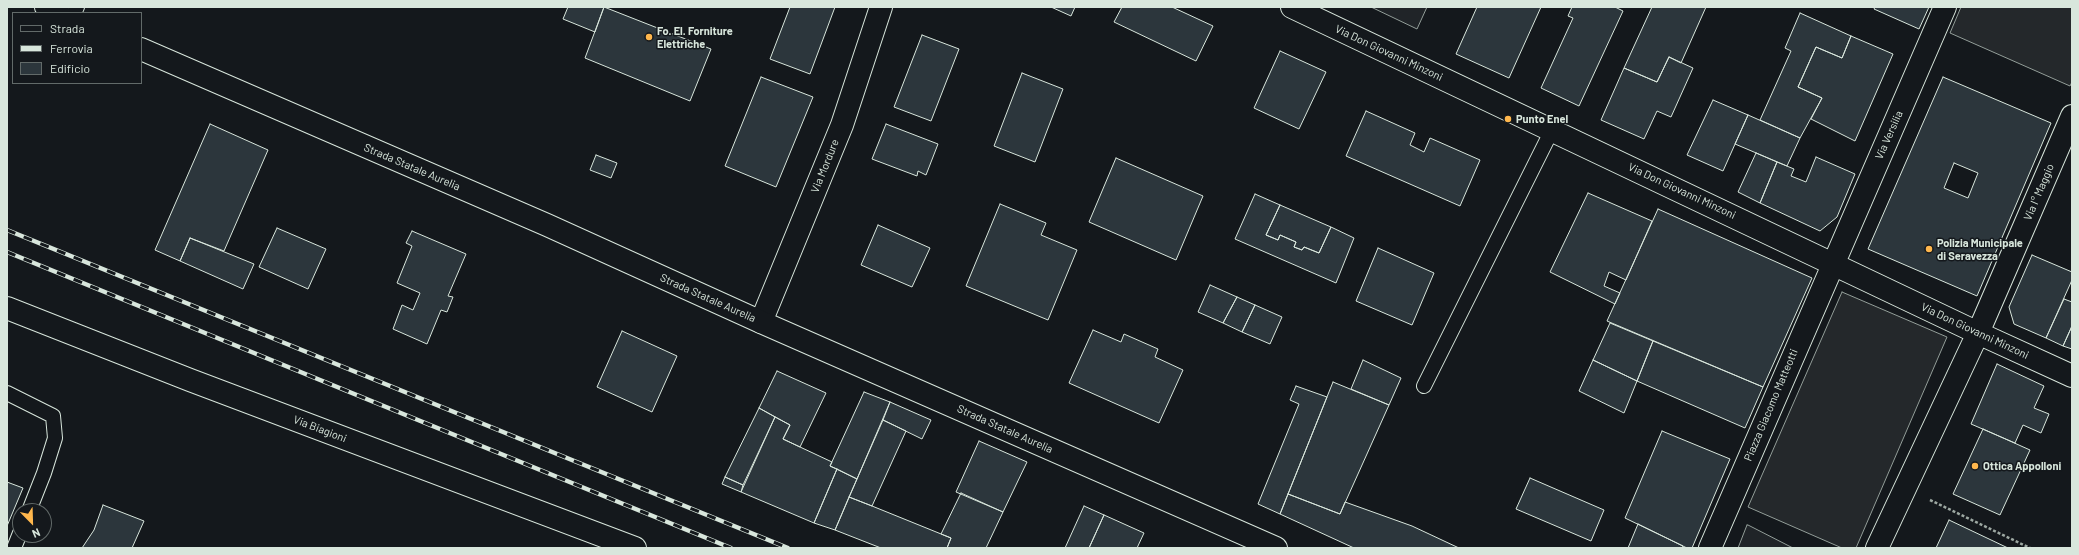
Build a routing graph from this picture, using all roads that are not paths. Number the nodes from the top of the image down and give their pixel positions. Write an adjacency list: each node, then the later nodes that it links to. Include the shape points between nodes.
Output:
1 (46, 7): 5 (street)
2 (881, 7): 11 (street, Via Mordure, via 842,125)
3 (1292, 7): 8 (street, Via Don Giovanni Minzoni)
4 (1946, 7): 9 (street, Via Versilia)
5 (57, 12)
6 (142, 49): 11 (street, Strada Statale Aurelia, via 547,225)
7 (2072, 116): 12 (street, Via I° Maggio)
8 (1552, 130): 9 (street, Via Don Giovanni Minzoni); 14 (lane)
9 (1833, 263): 12 (street, Via Don Giovanni Minzoni); 19 (street, Piazza Giacomo Matteotti)
10 (7, 308): 17 (street, Via Biagioni)
11 (761, 322): 18 (street, Strada Statale Aurelia)
12 (1978, 333): 13 (street, Via Don Giovanni Minzoni); 20 (street)
13 (2072, 376)
14 (1424, 386)
15 (7, 393): 16 (lane, via 54,416 55,438)
16 (32, 503)
17 (634, 548)
18 (1276, 548)
19 (1710, 548)
20 (1877, 548)

